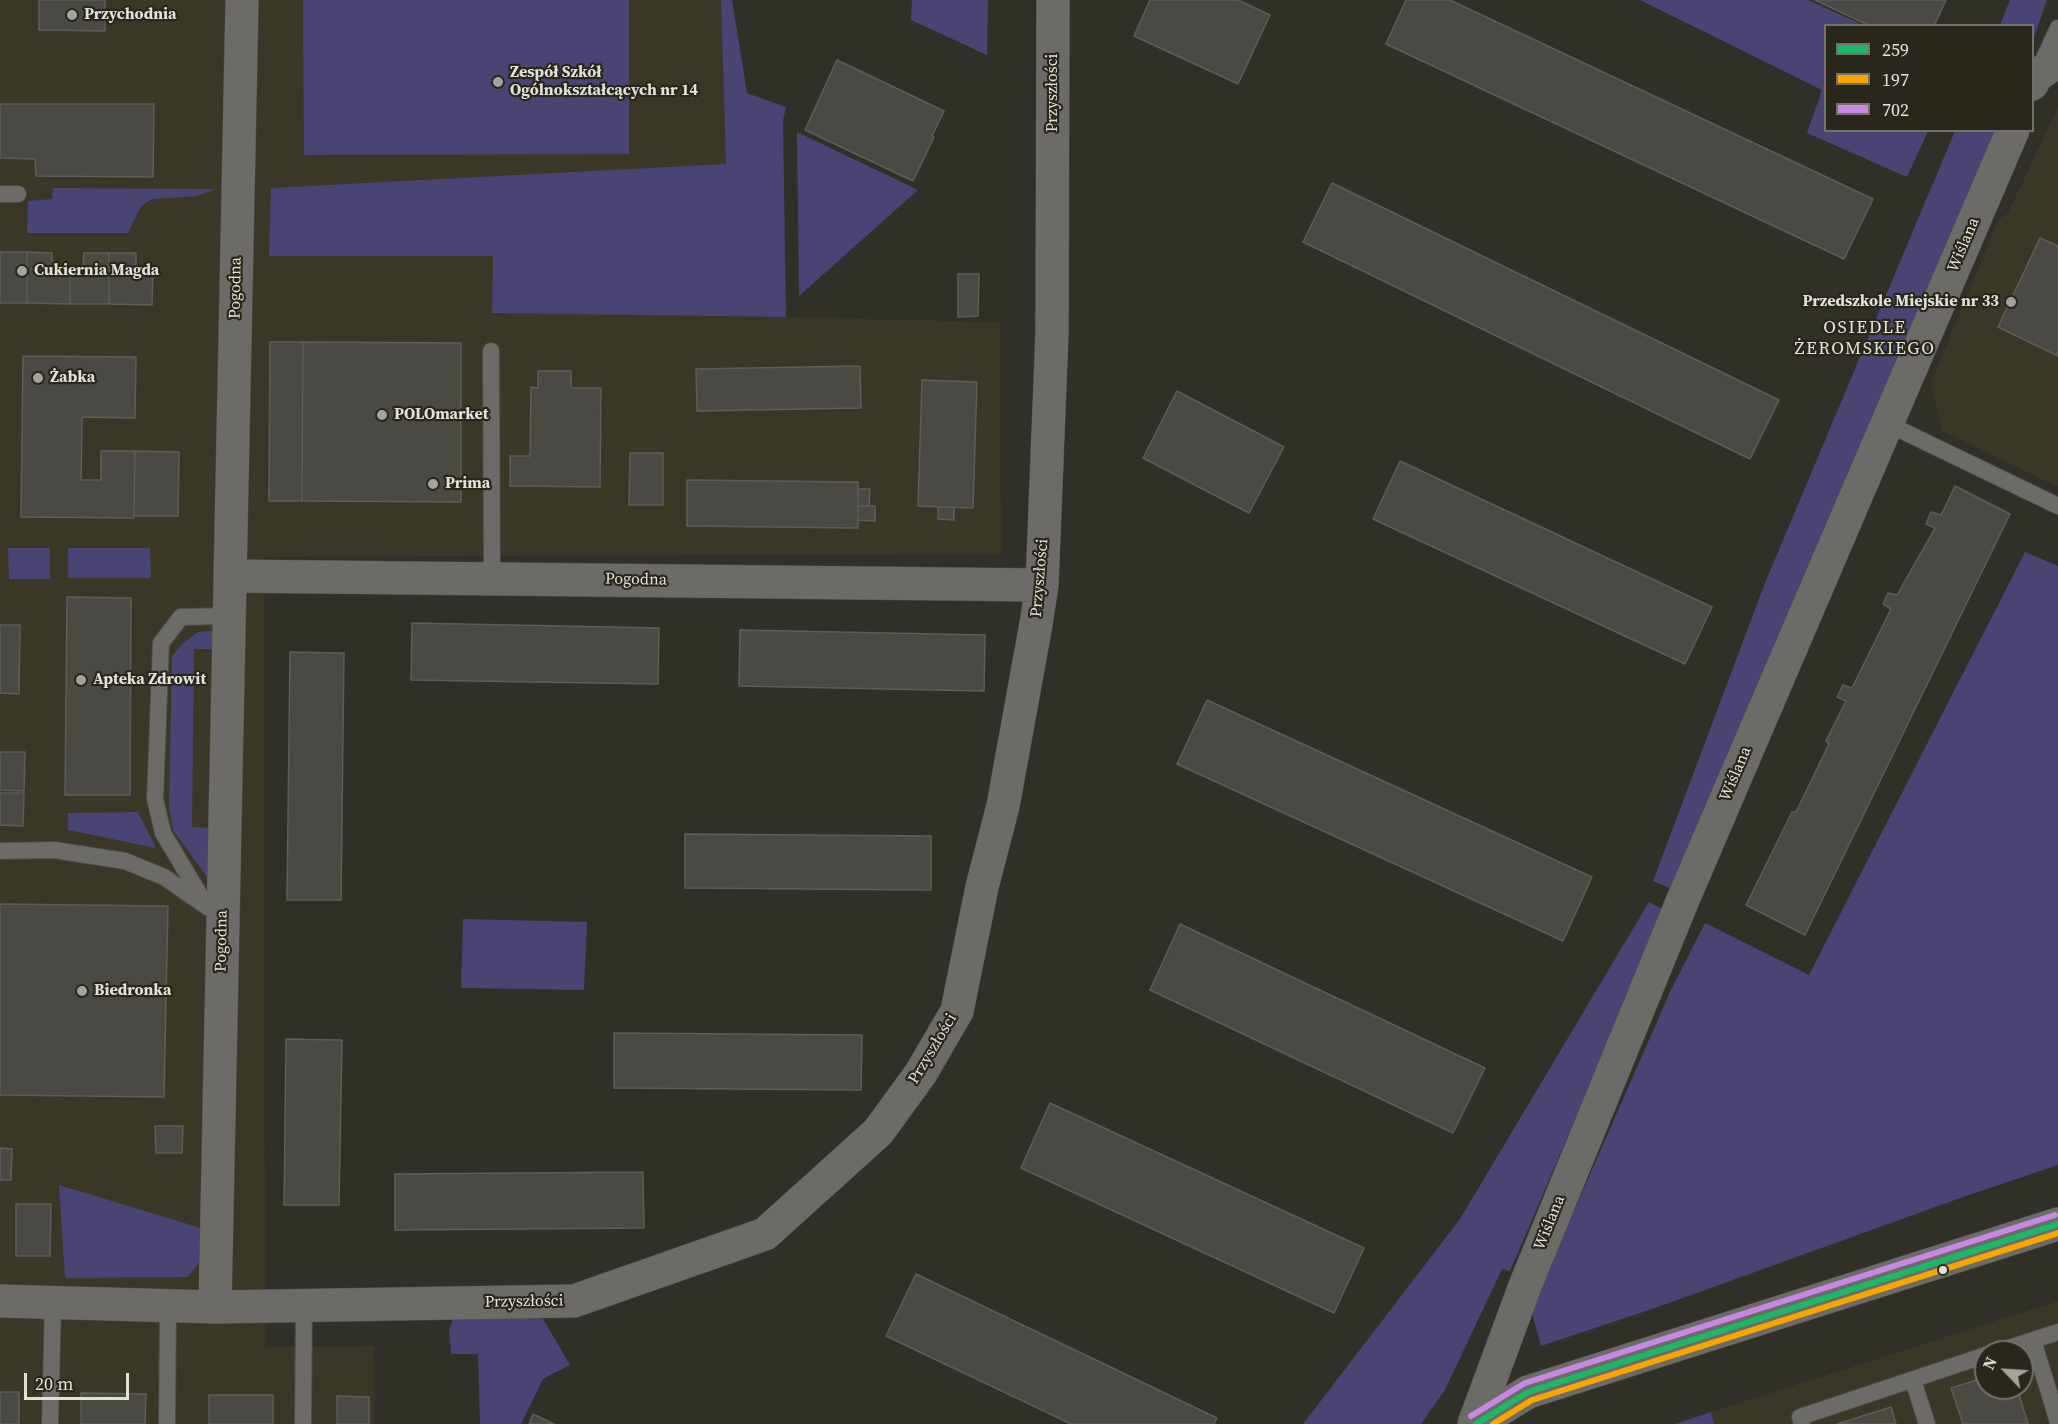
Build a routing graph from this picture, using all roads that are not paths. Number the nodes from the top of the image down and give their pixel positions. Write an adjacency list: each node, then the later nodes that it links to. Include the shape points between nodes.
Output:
1 (242, 0): 11 (street, Pogodna)
2 (1053, 0): 13 (street, Przyszłości, via 1052,333)
3 (2058, 27): 4 (lane)
4 (2042, 73)
5 (2012, 132): 9 (street, Wiślana)
6 (0, 194): 7 (lane)
7 (18, 194)
8 (491, 351): 12 (lane)
9 (1886, 423): 10 (lane); 28 (street, Wiślana, via 1682,902 1525,1286)
10 (2058, 506)
11 (230, 576): 12 (street, Pogodna); 14 (street, Pogodna)
12 (492, 579): 13 (street, Pogodna)
13 (1042, 585): 20 (street, Przyszłości, via 1003,806 957,1011 921,1073 878,1131 765,1234 574,1301)
14 (229, 616): 16 (street, Pogodna); 16 (lane, via 181,617 161,643 155,799 163,833)
15 (0, 852): 16 (lane, via 54,850 125,861 164,877)
16 (215, 912): 22 (street, Pogodna)
17 (2058, 1224): 28 (street, via 1528,1392)
18 (0, 1301): 19 (street, Przyszłości)
19 (53, 1303): 21 (street, Przyszłości); 30 (lane)
20 (304, 1305): 22 (street, Przyszłości); 32 (lane)
21 (168, 1306): 22 (street, Przyszłości); 31 (lane)
22 (215, 1307)
23 (2058, 1332): 24 (lane)
24 (2033, 1340)
25 (2034, 1343): 29 (lane)
26 (1974, 1359): 27 (lane)
27 (1913, 1380): 33 (lane, via 1800,1417); 34 (lane)
28 (1484, 1422)
29 (2058, 1422)
30 (50, 1424)
31 (167, 1424)
32 (303, 1424)
33 (1802, 1424)
34 (1927, 1424)

